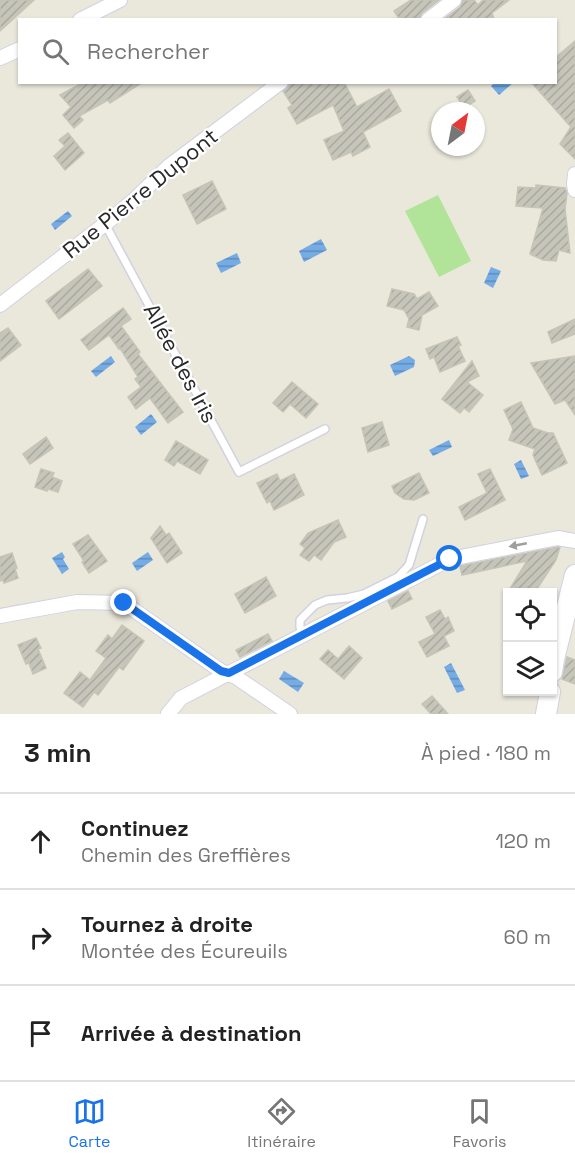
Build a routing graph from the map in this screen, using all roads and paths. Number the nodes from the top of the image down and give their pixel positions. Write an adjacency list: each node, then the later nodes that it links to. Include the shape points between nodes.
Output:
1 (120, 0): 3 (street)
2 (454, 0): 4 (street)
3 (84, 18)
4 (431, 18)
5 (18, 50): 6 (street)
6 (0, 58)
7 (278, 84): 10 (street, Rue Pierre Dupont, via 169,166)
8 (575, 174): 9 (street)
9 (575, 190)
10 (105, 224): 11 (street, Rue Pierre Dupont); 12 (lane, Allée des Iris, via 239,472)
11 (0, 305)
12 (324, 429)
13 (423, 519): 17 (lane, via 409,565 398,577 363,594 315,605 300,620)
14 (575, 541): 17 (street, one-way to 17, via 558,537 450,559)
15 (575, 575): 18 (street)
16 (0, 616): 19 (street, via 77,602 124,603)
17 (303, 634): 19 (street)
18 (557, 651)
19 (229, 673): 21 (street, via 181,698); 22 (street)
20 (549, 696): 23 (street)
21 (168, 714)
22 (290, 714)
23 (546, 714)

